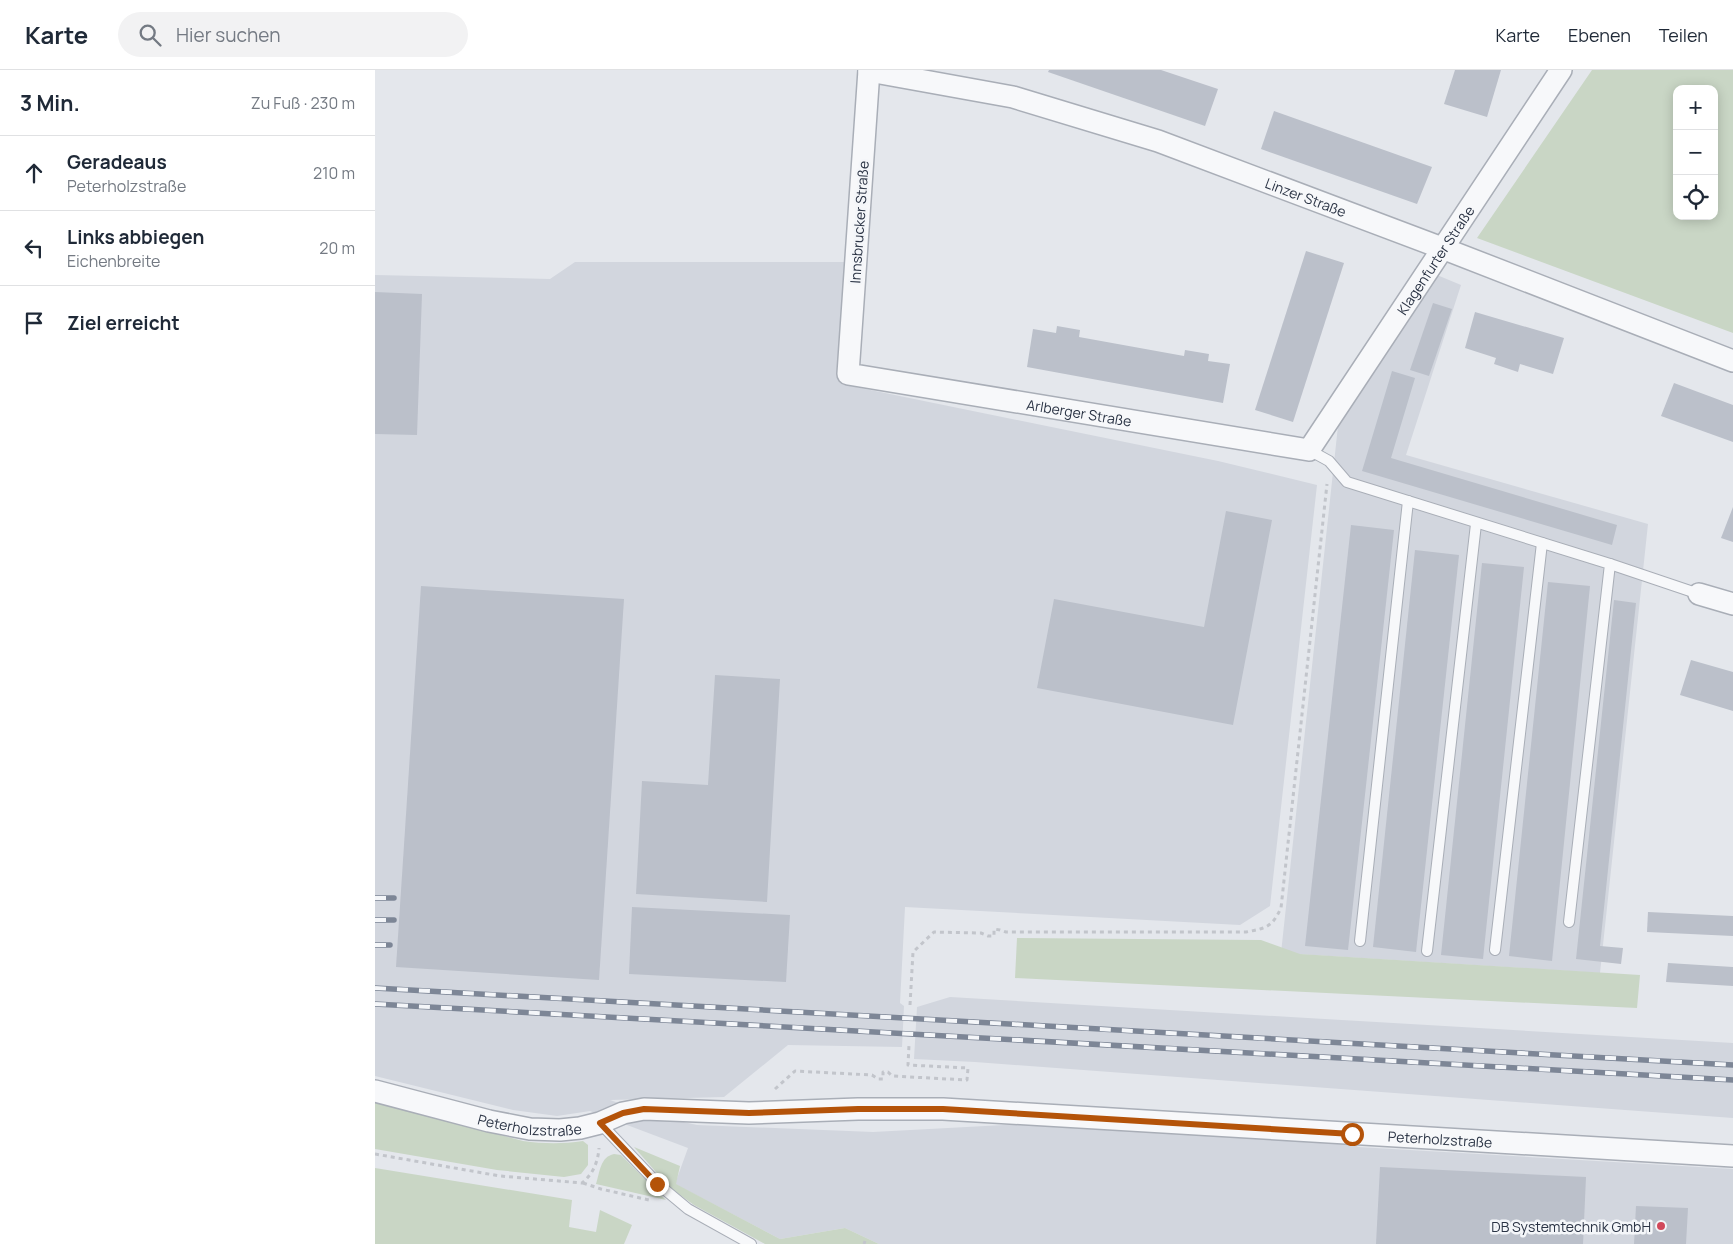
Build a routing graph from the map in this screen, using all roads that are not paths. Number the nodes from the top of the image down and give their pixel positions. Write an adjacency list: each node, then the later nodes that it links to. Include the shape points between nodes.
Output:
1 (869, 70): 3 (street, Linzer Straße, via 1013,97 1158,141); 5 (street, Innsbrucker Straße)
2 (1561, 70): 3 (street, Klagenfurter Straße)
3 (1442, 248): 4 (street, Linzer Straße); 6 (street, Klagenfurter Straße)
4 (1733, 361)
5 (849, 374): 6 (street, Arlberger Straße)
6 (1309, 450): 7 (lane, via 1329,461 1347,482)
7 (1408, 501): 8 (lane); 14 (lane)
8 (1476, 524): 9 (lane); 16 (lane)
9 (1541, 544): 10 (lane); 15 (lane)
10 (1610, 564): 11 (lane); 13 (lane)
11 (1699, 594): 12 (street)
12 (1733, 604)
13 (1569, 922)
14 (1360, 941)
15 (1495, 950)
16 (1427, 951)
17 (375, 1091): 18 (street, Peterholzstraße, via 489,1122 530,1129 560,1130)
18 (600, 1123): 19 (street, Peterholzstraße, via 623,1113 644,1109 749,1113 943,1109); 20 (lane, via 657,1184 687,1209)
19 (1733, 1156)
20 (751, 1244)

